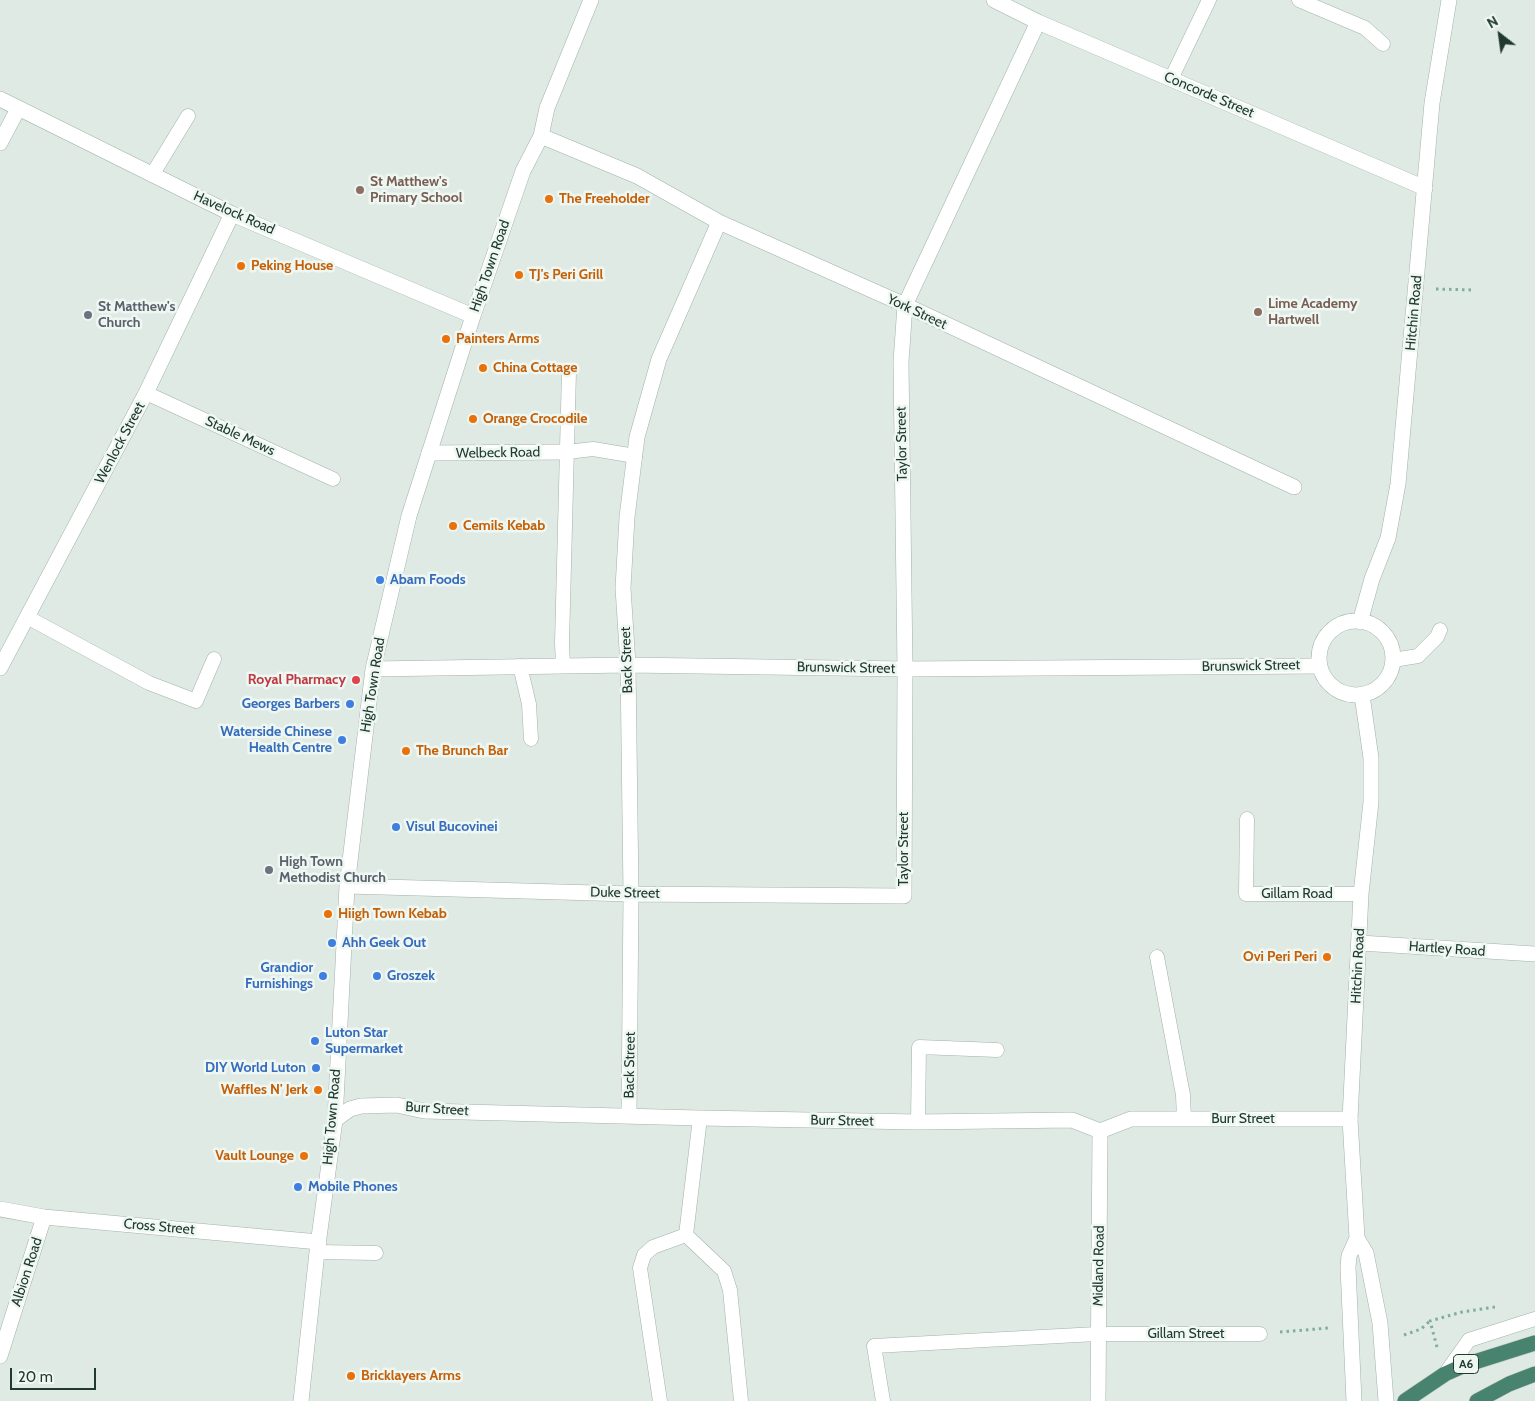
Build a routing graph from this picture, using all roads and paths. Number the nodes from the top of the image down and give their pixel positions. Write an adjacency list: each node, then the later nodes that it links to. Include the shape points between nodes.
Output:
1 (591, 0): 12 (street, High Town Road, via 547,108)
2 (994, 0): 6 (street, Concorde Street)
3 (1209, 0): 8 (lane)
4 (1299, 0): 7 (lane, via 1365,28)
5 (1449, 0): 15 (street, Hitchin Road, via 1432,103)
6 (1038, 22): 8 (street, Concorde Street); 20 (street, Taylor Street)
7 (1384, 44)
8 (1171, 79): 15 (street, Concorde Street)
9 (0, 99): 10 (street, Havelock Road)
10 (18, 109): 13 (street); 14 (street, Havelock Road)
11 (188, 116): 14 (lane)
12 (541, 136): 17 (street, York Street, via 637,176); 21 (street, High Town Road, via 523,171)
13 (0, 143)
14 (152, 175): 16 (street, Havelock Road)
15 (1425, 188): 30 (street, Hitchin Road, via 1398,484 1388,538)
16 (232, 214): 21 (street, Havelock Road); 23 (street, Wenlock Street)
17 (719, 222): 20 (street, York Street); 26 (street, Back Street, via 659,358 637,437)
18 (1430, 289): 19 (path)
19 (1474, 290)
20 (905, 305): 28 (street, York Street); 40 (street, Taylor Street, via 901,362)
21 (473, 316): 25 (street, High Town Road)
22 (569, 371): 24 (lane)
23 (146, 393): 27 (lane, Stable Mews); 29 (street, Wenlock Street)
24 (567, 452): 25 (street, Welbeck Road); 26 (lane, via 593,450); 36 (lane)
25 (429, 453): 39 (street, High Town Road, via 410,516)
26 (635, 456): 34 (street, Back Street, via 627,516 623,588)
27 (333, 479)
28 (1294, 487)
29 (27, 617): 32 (lane, via 149,683 196,701); 38 (street, Wenlock Street)
30 (1360, 622): 33 (street, via 1380,630 1388,640); 37 (street, via 1341,624 1330,631 1320,646)
31 (1440, 630): 33 (lane, via 1418,656)
32 (214, 659)
33 (1393, 660): 41 (street, via 1384,682 1376,690)
34 (628, 665): 36 (street, Brunswick Street); 40 (street, Brunswick Street); 45 (street, Back Street)
35 (520, 666): 36 (street, Brunswick Street); 39 (street, Brunswick Street); 42 (lane, via 529,704)
36 (563, 666)
37 (1319, 666): 40 (street, Brunswick Street); 41 (street, via 1328,684 1344,694)
38 (0, 668)
39 (373, 668): 44 (street, High Town Road)
40 (905, 669): 47 (street, Taylor Street)
41 (1362, 695): 46 (street, Hitchin Road, via 1371,758 1371,802)
42 (531, 739)
43 (1247, 819): 46 (lane, Gillam Road, via 1246,894)
44 (347, 886): 45 (street, Duke Street); 56 (street, High Town Road)
45 (631, 894): 47 (street, Duke Street); 52 (street, Back Street)
46 (1361, 894): 48 (street, Hitchin Road)
47 (904, 896)
48 (1360, 943): 49 (street, Hartley Road); 55 (street, Hitchin Road)
49 (1535, 954)
50 (1157, 958): 54 (lane, via 1183,1094)
51 (997, 1050): 57 (lane, via 919,1047)
52 (629, 1115): 53 (street, Burr Street); 56 (street, Burr Street, via 424,1111 397,1105 361,1106 350,1109)
53 (700, 1118): 57 (street, Burr Street); 61 (lane)
54 (1184, 1119): 55 (street, Burr Street); 58 (street, Burr Street, via 1130,1119)
55 (1350, 1119): 62 (street, Hitchin Road)
56 (335, 1120): 63 (street, High Town Road)
57 (918, 1122): 58 (street, Burr Street, via 1072,1120)
58 (1100, 1131): 68 (street, Midland Road)
59 (0, 1208): 60 (street, Cross Street)
60 (44, 1217): 63 (street, Cross Street); 72 (street, Albion Road)
61 (686, 1235): 76 (lane, via 653,1247 644,1255 640,1268); 77 (lane, via 724,1271 730,1290)
62 (1357, 1238): 67 (street, Hitchin Road, via 1349,1256); 70 (street, Hitchin Road, via 1366,1253)
63 (318, 1247): 64 (lane); 75 (street, High Town Road)
64 (376, 1252)
65 (1535, 1319): 73 (lane, via 1468,1340)
66 (1430, 1321): 70 (path, via 1421,1329)
67 (1351, 1326): 69 (path); 80 (street, Hitchin Road)
68 (1097, 1334): 69 (lane, Gillam Street); 78 (lane, Gillam Street, via 874,1346); 79 (street, Midland Road)
69 (1260, 1334)
70 (1381, 1343): 81 (street, Hitchin Road)
71 (1535, 1343): 73 (highway, A6)
72 (0, 1356)
73 (1445, 1374): 82 (highway, A6)
74 (1535, 1374): 83 (highway)
75 (301, 1401)
76 (660, 1401)
77 (740, 1401)
78 (883, 1401)
79 (1098, 1401)
80 (1354, 1401)
81 (1386, 1401)
82 (1405, 1401)
83 (1477, 1401)

